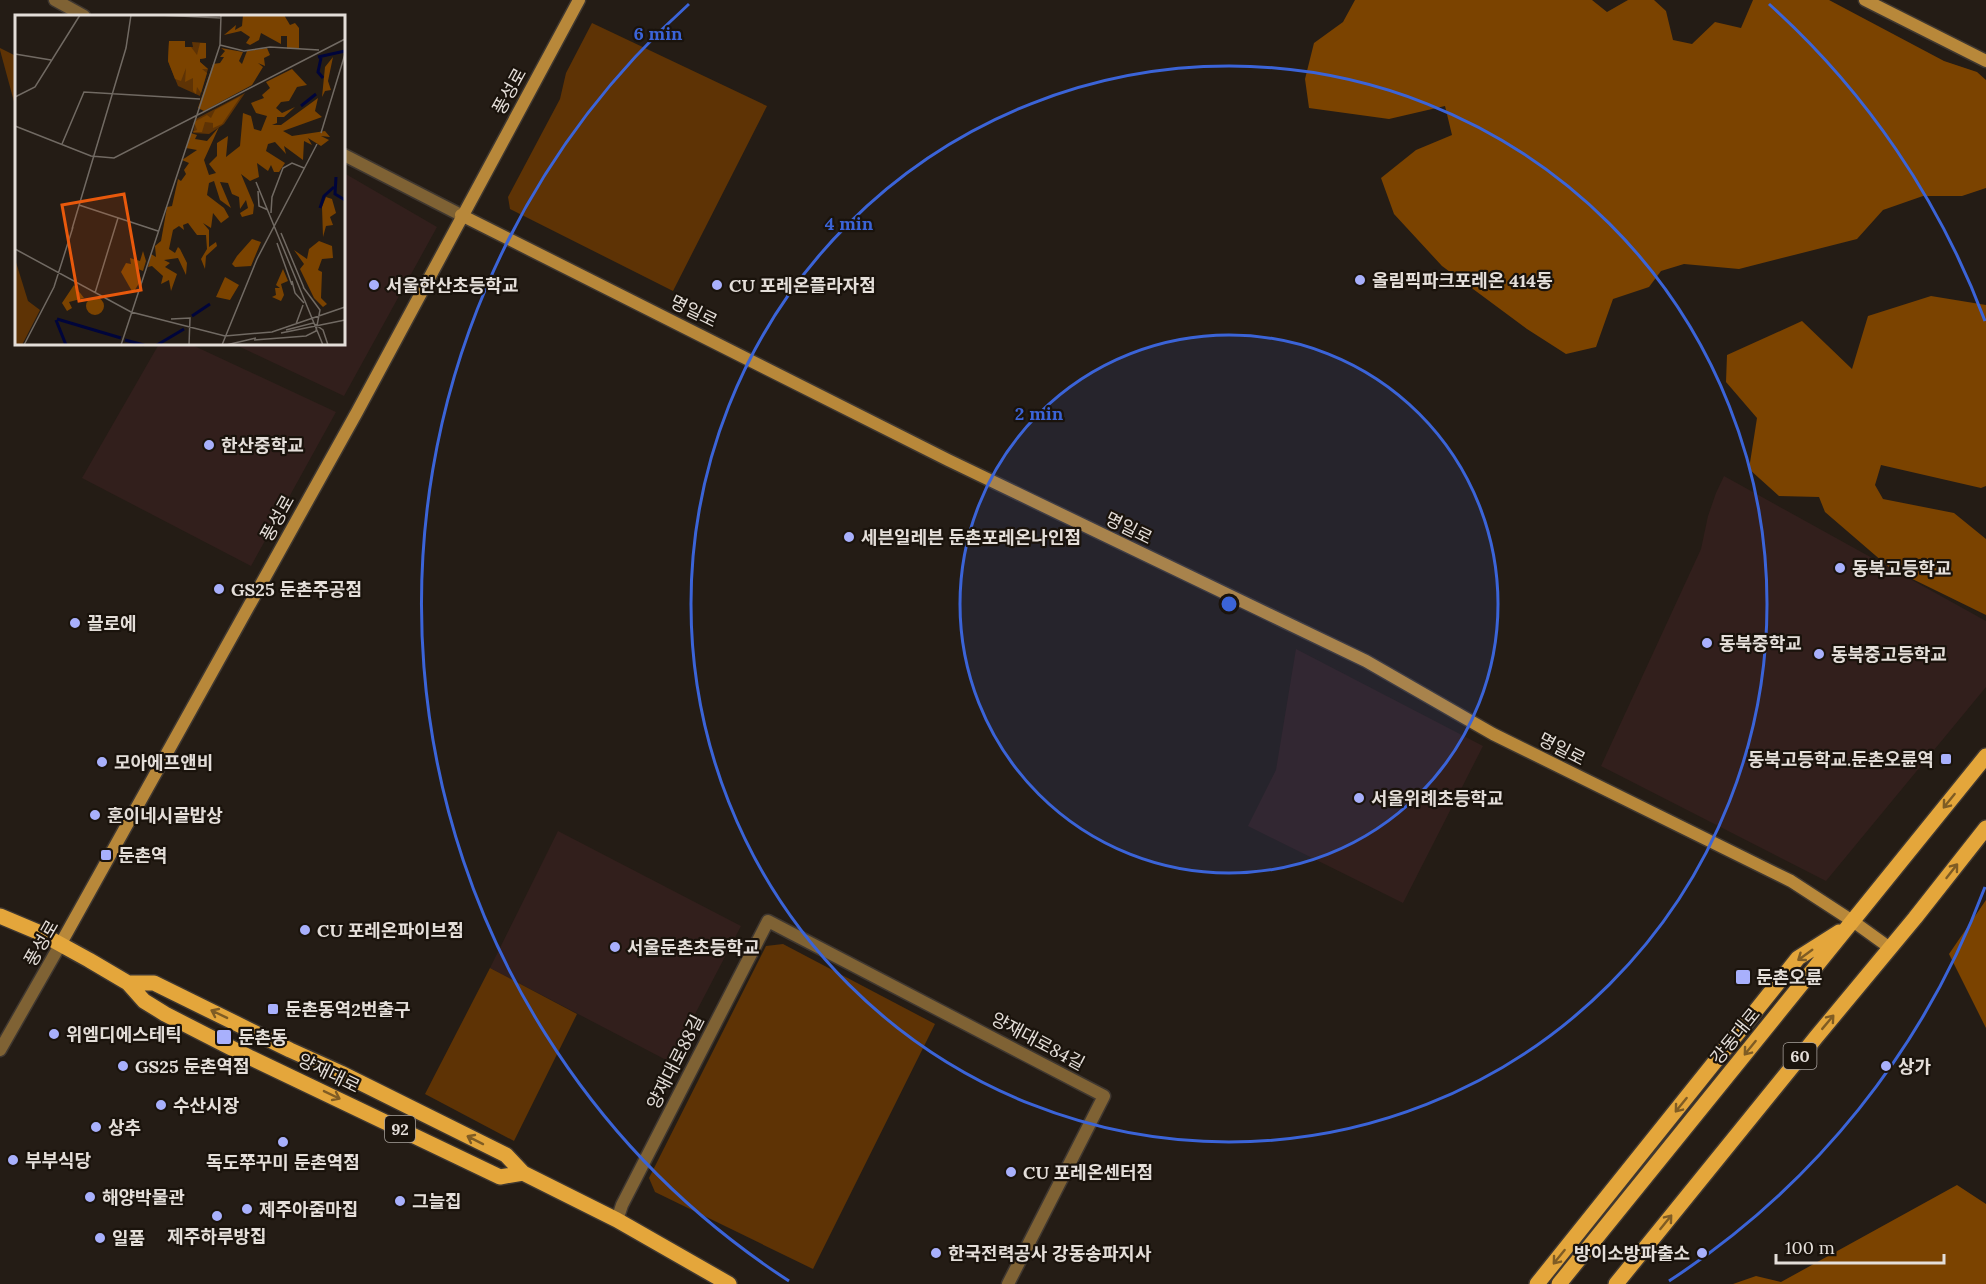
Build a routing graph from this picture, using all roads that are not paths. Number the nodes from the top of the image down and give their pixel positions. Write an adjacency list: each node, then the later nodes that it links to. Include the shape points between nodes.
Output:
1 (55, 0): 4 (street)
2 (579, 0): 7 (main road, 풍성로)
3 (1865, 0): 5 (main road)
4 (82, 15)
5 (1986, 61)
6 (345, 156): 7 (street, 명일로)
7 (461, 215): 12 (main road, 명일로, via 948,460 1366,661 1493,734 1791,881); 13 (main road, 풍성로, via 357,412)
8 (1986, 756): 12 (main road, 강동대로 / 60, one-way to 12)
9 (1986, 828): 14 (main road, 60, one-way to 9)
10 (0, 916): 13 (main road, 양재대로 / 92)
11 (768, 921): 18 (street, 양재대로88길); 20 (street, 양재대로84길, via 1104,1096)
12 (1854, 922): 14 (main road, 명일로); 21 (main road, one-way to 21, via 1798,958); 22 (main road, 강동대로 / 60, one-way to 22)
13 (60, 945): 15 (main road, 양재대로 / 92); 16 (street, 풍성로)
14 (1890, 948): 23 (main road, 60, one-way to 14)
15 (128, 982): 17 (main road, 양재대로 / 92, one-way to 15, via 506,1155 341,1073 154,983); 17 (main road, 양재대로 / 92, one-way to 17, via 144,1001 249,1057 500,1177)
16 (0, 1050)
17 (523, 1173): 18 (main road, 양재대로 / 92)
18 (617, 1220): 19 (main road, 양재대로 / 92)
19 (729, 1284)
20 (1008, 1284)
21 (1537, 1284)
22 (1559, 1284)
23 (1616, 1284)

